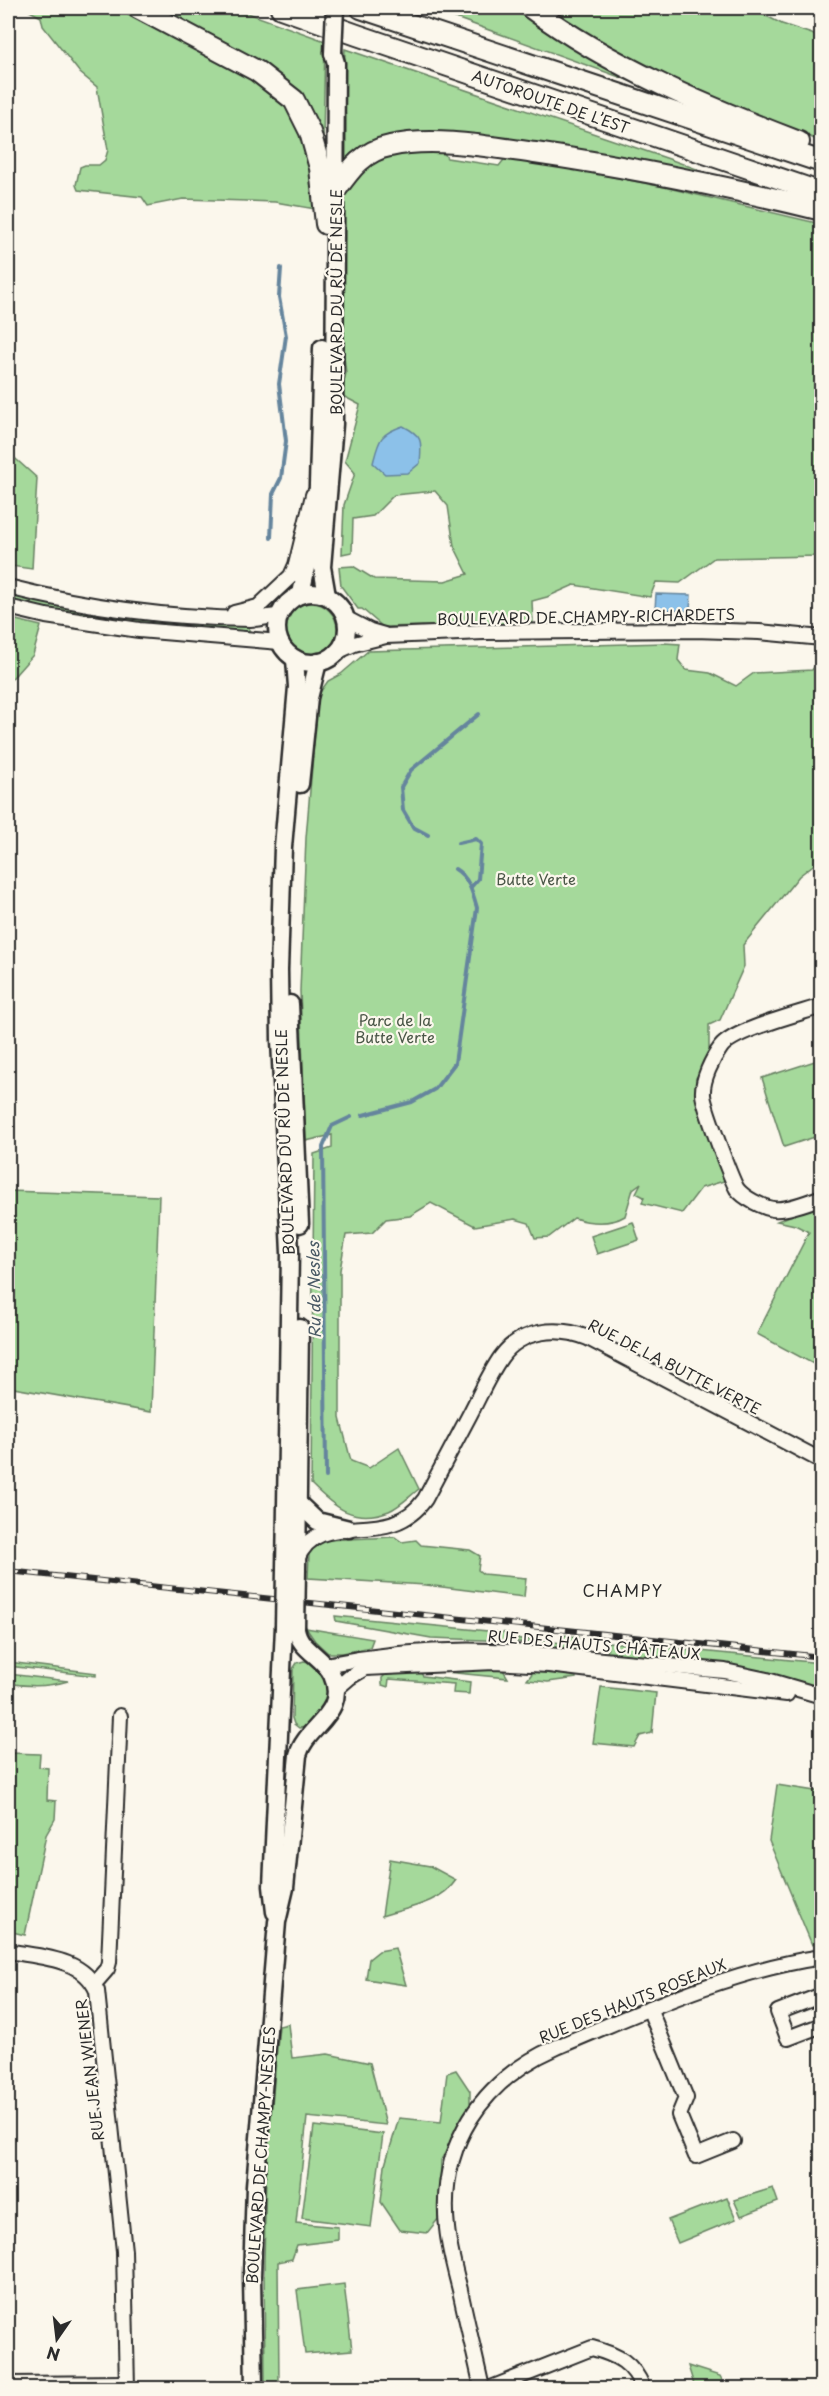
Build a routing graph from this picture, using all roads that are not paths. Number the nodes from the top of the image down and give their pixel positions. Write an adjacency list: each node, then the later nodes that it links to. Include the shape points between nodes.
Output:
1 (138, 8): 12 (highway, via 257,70 294,100 310,132 320,168)
2 (281, 8): 10 (highway, AUTOROUTE DE L’EST)
3 (334, 8): 6 (main road, BOULEVARD DU RÛ DE NESLE, bridge)
4 (361, 8): 8 (highway, AUTOROUTE DE L’EST)
5 (531, 8): 7 (highway, via 644,75)
6 (333, 53): 9 (main road, BOULEVARD DU RÛ DE NESLE); 12 (main road)
7 (822, 150)
8 (822, 162)
9 (335, 191): 11 (highway, via 362,158 382,148 406,144 477,145 646,172); 16 (main road, BOULEVARD DU RÛ DE NESLE, via 334,424 322,567)
10 (822, 193)
11 (822, 210)
12 (326, 224): 13 (main road)
13 (319, 469): 15 (main road, via 317,518); 18 (street, via 291,576 251,610)
14 (8, 587): 18 (street)
15 (302, 594): 16 (main road); 19 (main road, via 287,603)
16 (327, 596): 20 (main road, BOULEVARD DU RÛ DE NESLE)
17 (8, 607): 23 (street, via 139,630)
18 (193, 616): 19 (street)
19 (279, 616): 23 (main road)
20 (345, 618): 21 (street, BOULEVARD DE CHAMPY-RICHARDETS); 24 (main road, via 346,633)
21 (386, 636): 22 (street, BOULEVARD DE CHAMPY-RICHARDETS, via 647,629); 24 (street, BOULEVARD DE CHAMPY-RICHARDETS)
22 (822, 638)
23 (280, 642): 25 (main road)
24 (336, 652): 26 (main road)
25 (296, 658): 26 (main road); 32 (main road, BOULEVARD DU RÛ DE NESLE, via 279,970 290,1253)
26 (318, 662): 30 (main road, via 309,698 297,810 289,968 300,1247)
27 (822, 1006): 28 (street, via 735,1036 721,1047 703,1084 702,1097 729,1170 745,1196 775,1209)
28 (822, 1197)
29 (822, 1461): 31 (street, RUE DE LA BUTTE VERTE, via 588,1338 550,1330 522,1340 500,1358 421,1506 391,1525)
30 (298, 1503): 31 (main road, via 317,1521); 32 (main road)
31 (349, 1529): 32 (street, RUE DE LA BUTTE VERTE, via 329,1531 311,1539)
32 (293, 1566): 33 (main road, bridge)
33 (290, 1627): 34 (main road); 35 (main road)
34 (325, 1665): 35 (main road, via 295,1655); 36 (main road); 37 (street, RUE DES HAUTS CHÂTEAUX, via 377,1656 494,1650 725,1671)
35 (283, 1678): 39 (main road)
36 (335, 1690): 38 (street, RUE DES HAUTS CHÂTEAUX, via 365,1668 494,1662 615,1672 768,1691); 41 (main road, via 329,1714)
37 (822, 1696)
38 (822, 1702)
39 (280, 1711): 41 (main road, via 294,1731); 42 (main road, via 272,1886)
40 (120, 1716): 46 (street, RUE JEAN WIENER, via 109,1962)
41 (313, 1731): 42 (main road, via 298,1755 285,1887)
42 (277, 1922): 53 (main road, BOULEVARD DE CHAMPY-NESLES, via 255,2195)
43 (8, 1951): 46 (street, via 78,1968)
44 (819, 1958): 45 (street); 48 (street, RUE DES HAUTS ROSEAUX, via 737,1976)
45 (822, 1972)
46 (94, 1984): 52 (street, RUE JEAN WIENER, via 121,2202)
47 (822, 1995): 49 (street, via 778,2012 788,2038)
48 (649, 2008): 50 (street, via 686,2098 679,2115 696,2156); 54 (street, RUE DES HAUTS ROSEAUX, via 548,2050 520,2066 487,2094 463,2132 448,2178 447,2228)
49 (822, 2025)
50 (734, 2141)
51 (8, 2384): 52 (street)
52 (127, 2386)
53 (254, 2388)
54 (482, 2388)
55 (491, 2388): 56 (street, via 592,2348 630,2366)
56 (643, 2388)

